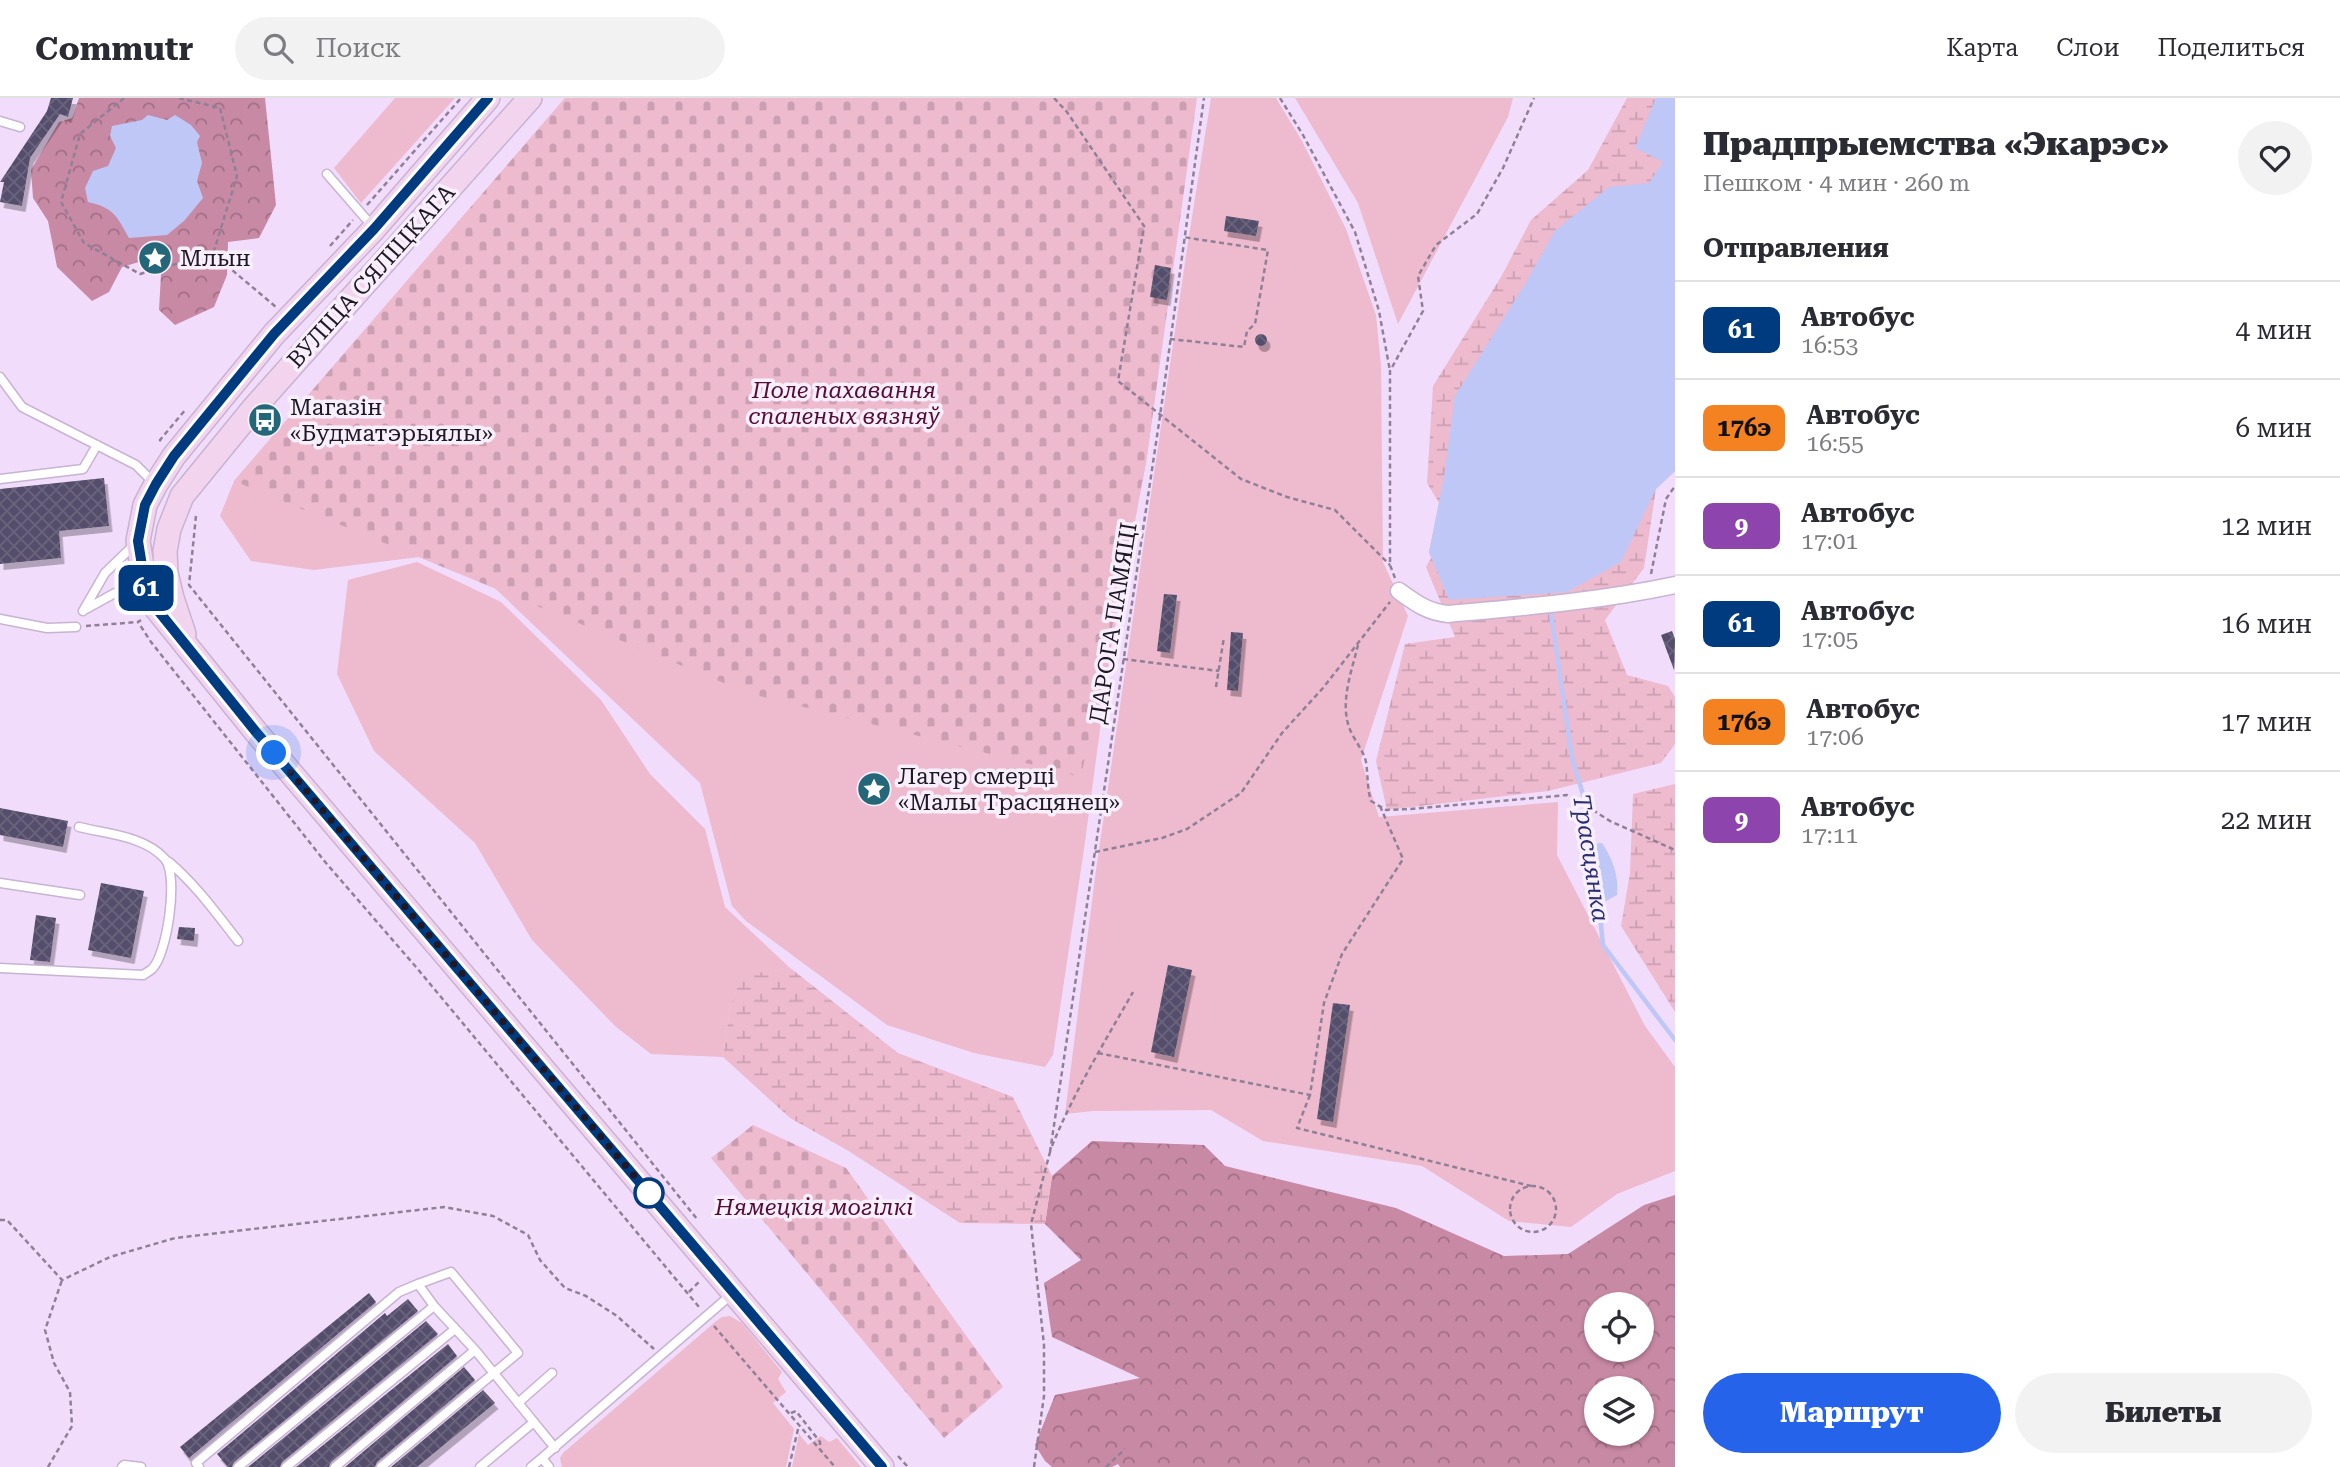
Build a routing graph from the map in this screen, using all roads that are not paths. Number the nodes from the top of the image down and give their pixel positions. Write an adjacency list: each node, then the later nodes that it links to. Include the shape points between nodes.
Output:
1 (488, 98): 6 (main road, ВУЛІЦА СЯЛІЦКАГА)
2 (530, 98): 8 (main road, ВУЛІЦА СЯЛІЦКАГА)
3 (0, 121): 4 (lane)
4 (20, 127)
5 (327, 174): 6 (lane)
6 (374, 229): 7 (main road, ВУЛІЦА СЯЛІЦКАГА)
7 (274, 334): 8 (main road); 12 (main road, ВУЛІЦА СЯЛІЦКАГА)
8 (299, 356): 17 (main road, ВУЛІЦА СЯЛІЦКАГА, via 182,496 169,529 166,573)
9 (0, 377): 10 (lane, via 22,407)
10 (97, 445): 11 (lane, via 83,469); 12 (lane, via 136,465)
11 (0, 479)
12 (156, 484): 13 (main road, ВУЛІЦА СЯЛІЦКАГА, via 145,505)
13 (138, 541): 14 (main road, ВУЛІЦА СЯЛІЦКАГА); 14 (lane, via 105,573 83,611 115,593)
14 (145, 584): 17 (main road, ВУЛІЦА СЯЛІЦКАГА)
15 (1675, 585): 16 (street, via 1448,614 1422,608)
16 (1399, 591)
17 (155, 610): 27 (main road, ВУЛІЦА СЯЛІЦКАГА)
18 (0, 619): 19 (lane, via 47,628)
19 (76, 627)
20 (79, 827): 21 (lane, via 143,842)
21 (166, 860): 24 (lane, via 194,885); 25 (lane, via 171,873 171,907 152,970 143,975)
22 (0, 883): 23 (lane)
23 (80, 895)
24 (239, 940)
25 (0, 968)
26 (418, 1284): 28 (lane); 31 (lane, via 451,1272 518,1353); 40 (lane, via 388,1301 196,1463)
27 (734, 1292): 35 (lane); 36 (main road, ВУЛІЦА СЯЛІЦКАГА)
28 (434, 1306): 29 (lane); 41 (lane)
29 (455, 1329): 30 (lane); 42 (lane)
30 (475, 1350): 31 (lane); 43 (lane)
31 (493, 1373): 33 (lane); 44 (lane)
32 (552, 1373): 33 (lane)
33 (518, 1403): 34 (lane)
34 (534, 1422): 35 (lane); 45 (lane)
35 (555, 1448): 37 (lane)
36 (886, 1457)
37 (542, 1458): 46 (lane); 47 (lane)
38 (122, 1467): 39 (lane)
39 (141, 1467)
40 (200, 1467)
41 (238, 1467)
42 (286, 1467)
43 (335, 1467)
44 (381, 1467)
45 (480, 1467)
46 (531, 1467)
47 (549, 1467)

